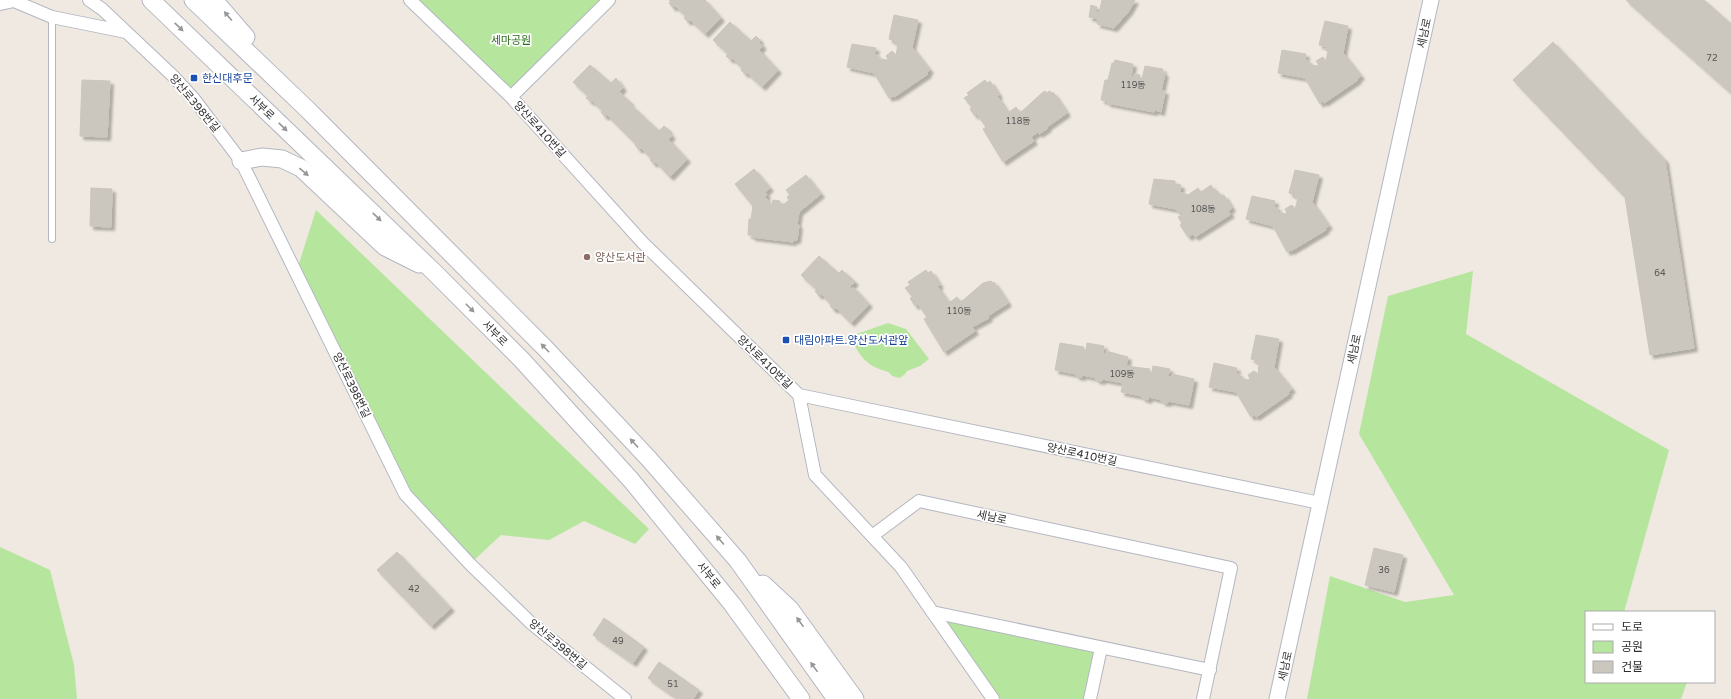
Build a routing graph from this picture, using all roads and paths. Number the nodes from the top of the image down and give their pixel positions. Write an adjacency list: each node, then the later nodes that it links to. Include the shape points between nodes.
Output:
1 (89, 0): 10 (street, 양산로398번길)
2 (151, 0): 15 (main road, 서부로, one-way to 15)
3 (192, 0): 12 (main road)
4 (214, 0): 12 (main road, one-way to 4)
5 (410, 0): 11 (street, 양산로410번길)
6 (609, 0): 11 (street)
7 (1431, 0): 17 (street, 세남로)
8 (0, 4): 9 (street, via 14,1)
9 (52, 17): 10 (street); 14 (lane)
10 (127, 32): 13 (street, 양산로398번길, via 194,99)
11 (511, 97): 16 (street, 양산로410번길, via 643,243)
12 (308, 110): 19 (main road, one-way to 12, via 649,459 545,348)
13 (241, 161): 15 (main road, one-way to 15, via 262,157 282,159 301,168 385,247); 23 (street, 양산로398번길, via 405,494 470,564 531,622)
14 (52, 239)
15 (434, 272): 24 (main road, 서부로, one-way to 24, via 521,359 631,480 732,604)
16 (799, 395): 17 (street, 양산로410번길); 18 (street, via 815,475)
17 (1320, 503): 30 (street, 세남로)
18 (872, 536): 20 (street, via 901,567); 22 (street, 세남로, via 919,501 1231,568)
19 (738, 561): 25 (main road, one-way to 19); 26 (main road, one-way to 19, via 790,609)
20 (932, 612): 21 (street); 27 (street)
21 (1101, 648): 22 (street); 28 (street)
22 (1210, 670): 29 (street, 세남로)
23 (625, 699)
24 (801, 699)
25 (836, 699)
26 (855, 699)
27 (993, 699)
28 (1090, 699)
29 (1203, 699)
30 (1277, 699)

